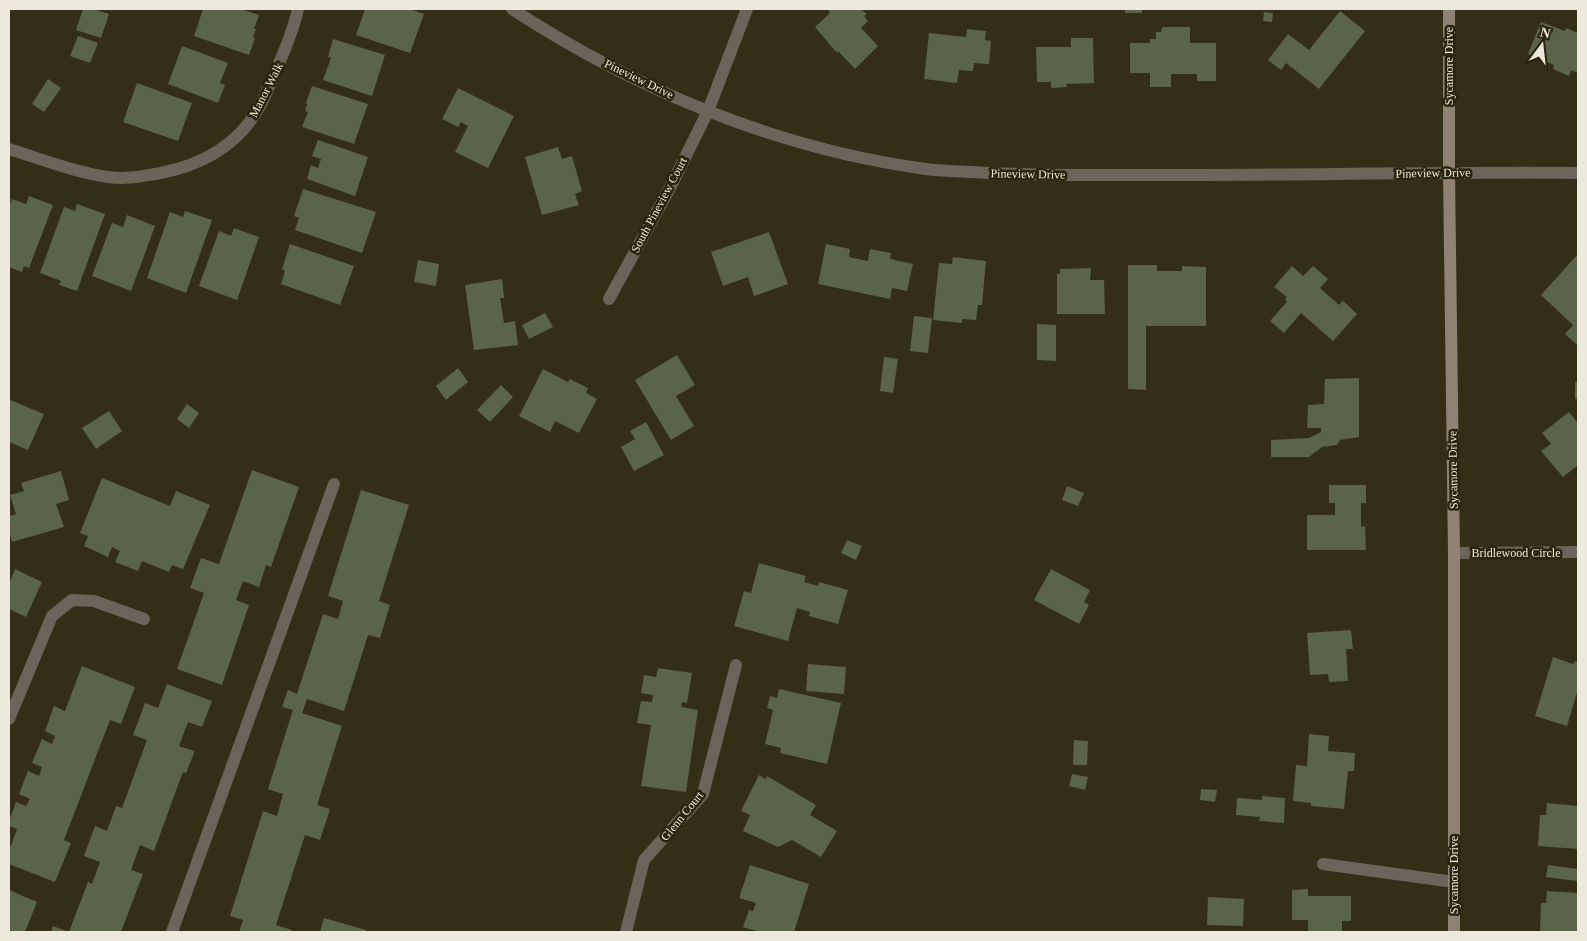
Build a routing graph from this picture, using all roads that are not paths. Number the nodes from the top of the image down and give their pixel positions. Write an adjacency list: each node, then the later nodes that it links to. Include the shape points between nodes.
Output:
1 (298, 9): 6 (street, Manor Walk, via 258,110 243,132 198,162 136,178 109,178)
2 (512, 9): 5 (street, Pineview Drive, via 623,72)
3 (746, 9): 5 (street, South Pineview Court)
4 (1449, 9): 7 (street, Sycamore Drive)
5 (708, 111): 7 (street, Pineview Drive, via 781,138 928,170 1065,175); 9 (street, South Pineview Court)
6 (9, 149)
7 (1449, 172): 8 (street, Pineview Drive); 12 (street, Sycamore Drive)
8 (1578, 173)
9 (609, 299)
10 (334, 484): 18 (street)
11 (1578, 552): 12 (street, Bridlewood Circle)
12 (1454, 553): 17 (street, Sycamore Drive)
13 (144, 619): 15 (street, via 94,601 72,600 52,616)
14 (736, 666): 19 (street, Glenn Court, via 703,794 644,860)
15 (9, 719)
16 (1323, 864): 17 (street)
17 (1454, 882): 20 (street, Sycamore Drive)
18 (172, 932)
19 (626, 932)
20 (1454, 932)

